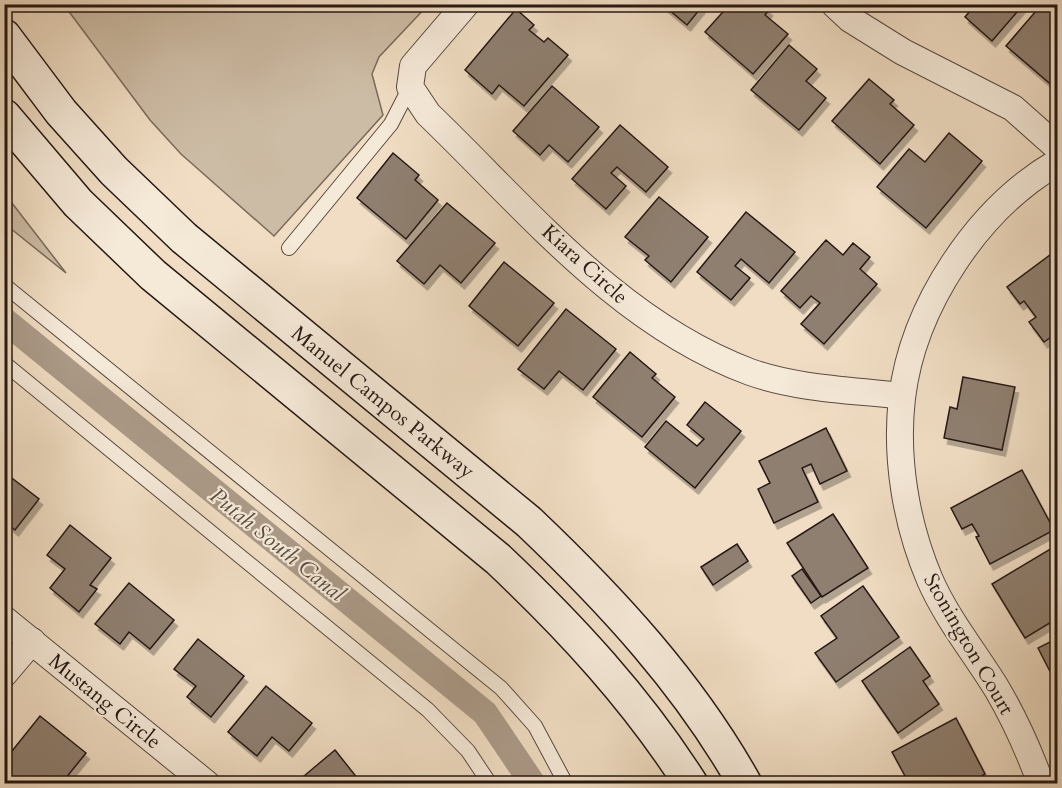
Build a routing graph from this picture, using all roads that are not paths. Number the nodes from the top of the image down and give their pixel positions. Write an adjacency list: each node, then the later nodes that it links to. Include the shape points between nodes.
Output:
1 (466, 4): 4 (street, via 413,66)
2 (834, 4): 6 (street, via 903,52 1013,108)
3 (4, 36): 19 (main road, Manuel Campos Parkway, via 61,111 114,171 184,238 529,522 581,571 659,660)
4 (410, 87): 8 (lane, via 391,124); 11 (street, Kiara Circle, via 428,114 585,268 645,315 693,345 750,372 814,387)
5 (4, 116): 18 (main road, via 78,203 153,275 498,559 544,602 624,689)
6 (1058, 148)
7 (1058, 162): 11 (street, Stonington Court, via 1034,176 992,213 963,249 933,298)
8 (289, 248)
9 (4, 285): 17 (lane, via 501,688 535,726)
10 (4, 363): 16 (lane, via 428,710 468,751)
11 (902, 396): 20 (street, Stonington Court, via 903,484 912,528 930,581 998,690)
12 (4, 619): 13 (street, Mustang Circle)
13 (32, 641): 14 (street); 15 (street, Mustang Circle)
14 (4, 674)
15 (207, 783)
16 (490, 783)
17 (566, 783)
18 (691, 783)
19 (745, 783)
20 (1041, 783)

